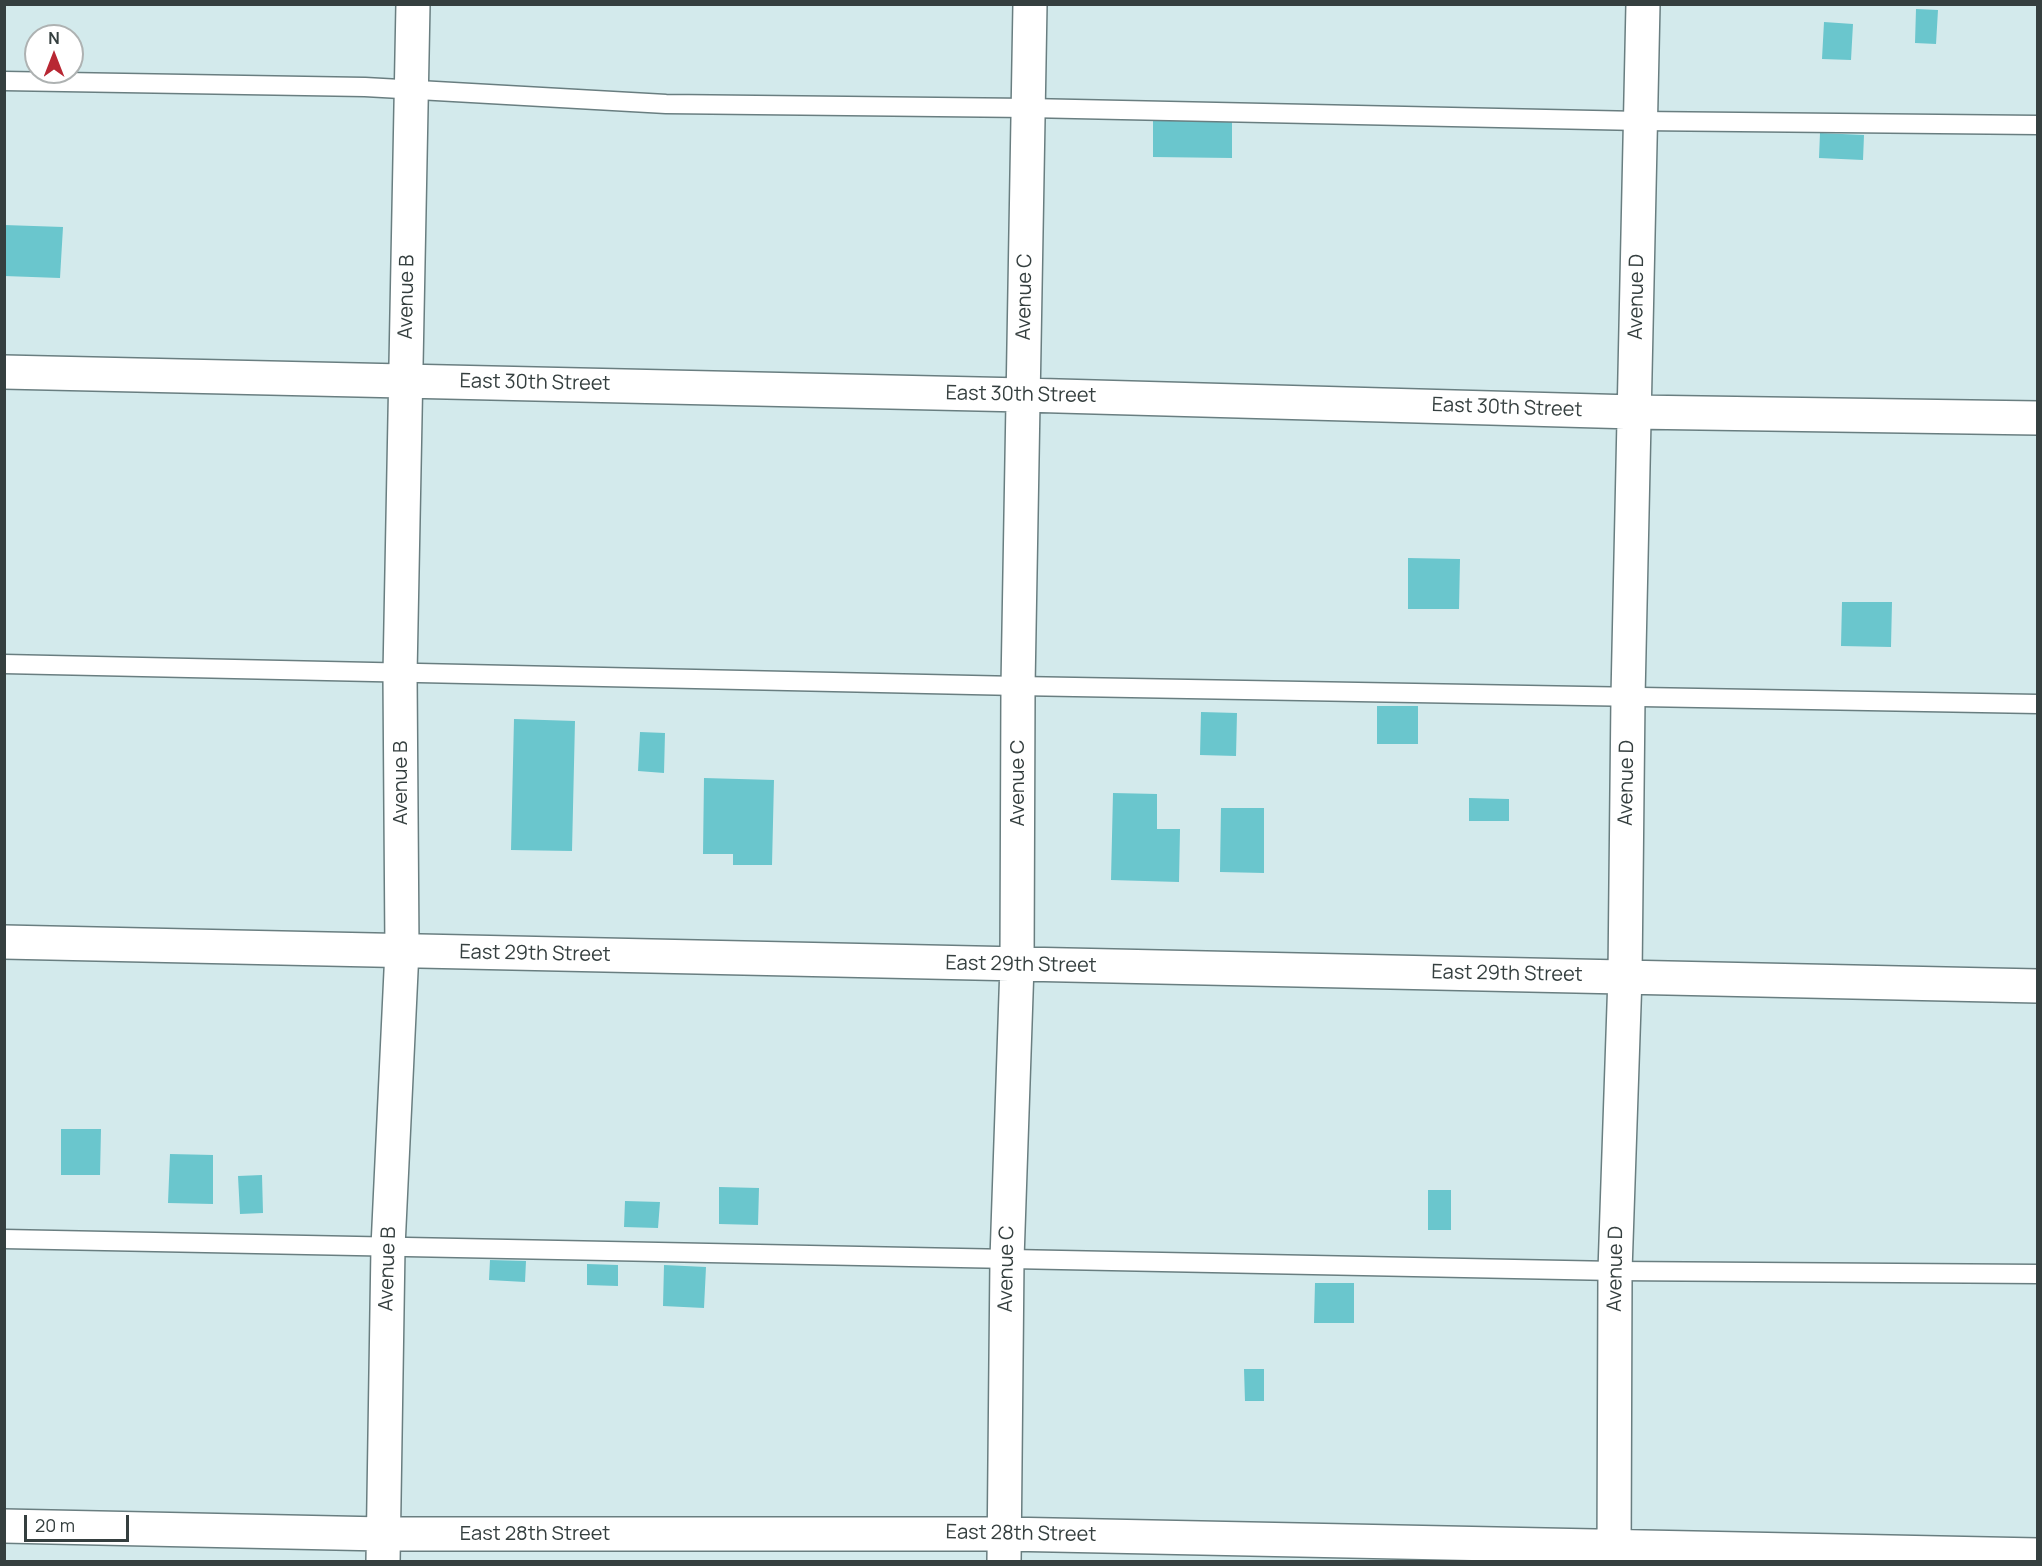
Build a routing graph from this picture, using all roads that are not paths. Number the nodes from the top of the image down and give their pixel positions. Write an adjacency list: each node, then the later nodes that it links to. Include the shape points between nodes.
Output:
1 (413, 4): 5 (street, Avenue B)
2 (1030, 4): 6 (street, Avenue C)
3 (1643, 4): 7 (street, Avenue D)
4 (4, 81): 5 (lane)
5 (411, 90): 6 (lane, via 666,104); 10 (street, Avenue B)
6 (1028, 108): 7 (lane); 11 (street, Avenue C)
7 (1640, 121): 8 (lane); 12 (street, Avenue D)
8 (2037, 125)
9 (4, 372): 10 (street, East 30th Street)
10 (405, 380): 11 (street, East 30th Street); 15 (street, Avenue B)
11 (1023, 395): 12 (street, East 30th Street); 16 (street, Avenue C)
12 (1634, 412): 13 (street, East 30th Street); 17 (street, Avenue D)
13 (2037, 418)
14 (4, 664): 15 (lane)
15 (400, 674): 16 (lane); 20 (street, Avenue B)
16 (1018, 686): 17 (lane); 21 (street, Avenue C)
17 (1628, 697): 18 (lane); 22 (street, Avenue D)
18 (2037, 704)
19 (4, 942): 20 (street, East 29th Street)
20 (402, 950): 21 (street, East 29th Street); 25 (street, Avenue B)
21 (1017, 965): 22 (street, East 29th Street); 26 (street, Avenue C)
22 (1625, 976): 23 (street, East 29th Street); 27 (street, Avenue D)
23 (2037, 986)
24 (4, 1239): 25 (lane)
25 (388, 1247): 26 (lane); 30 (street, Avenue B)
26 (1007, 1259): 27 (lane); 31 (street, Avenue C)
27 (1615, 1271): 28 (lane); 32 (street, Avenue D)
28 (2037, 1274)
29 (4, 1526): 30 (street, East 28th Street)
30 (383, 1548): 31 (street, East 28th Street)
31 (1004, 1548): 32 (street, East 28th Street)
32 (1614, 1553): 33 (street, East 28th Street)
33 (2037, 1555)

